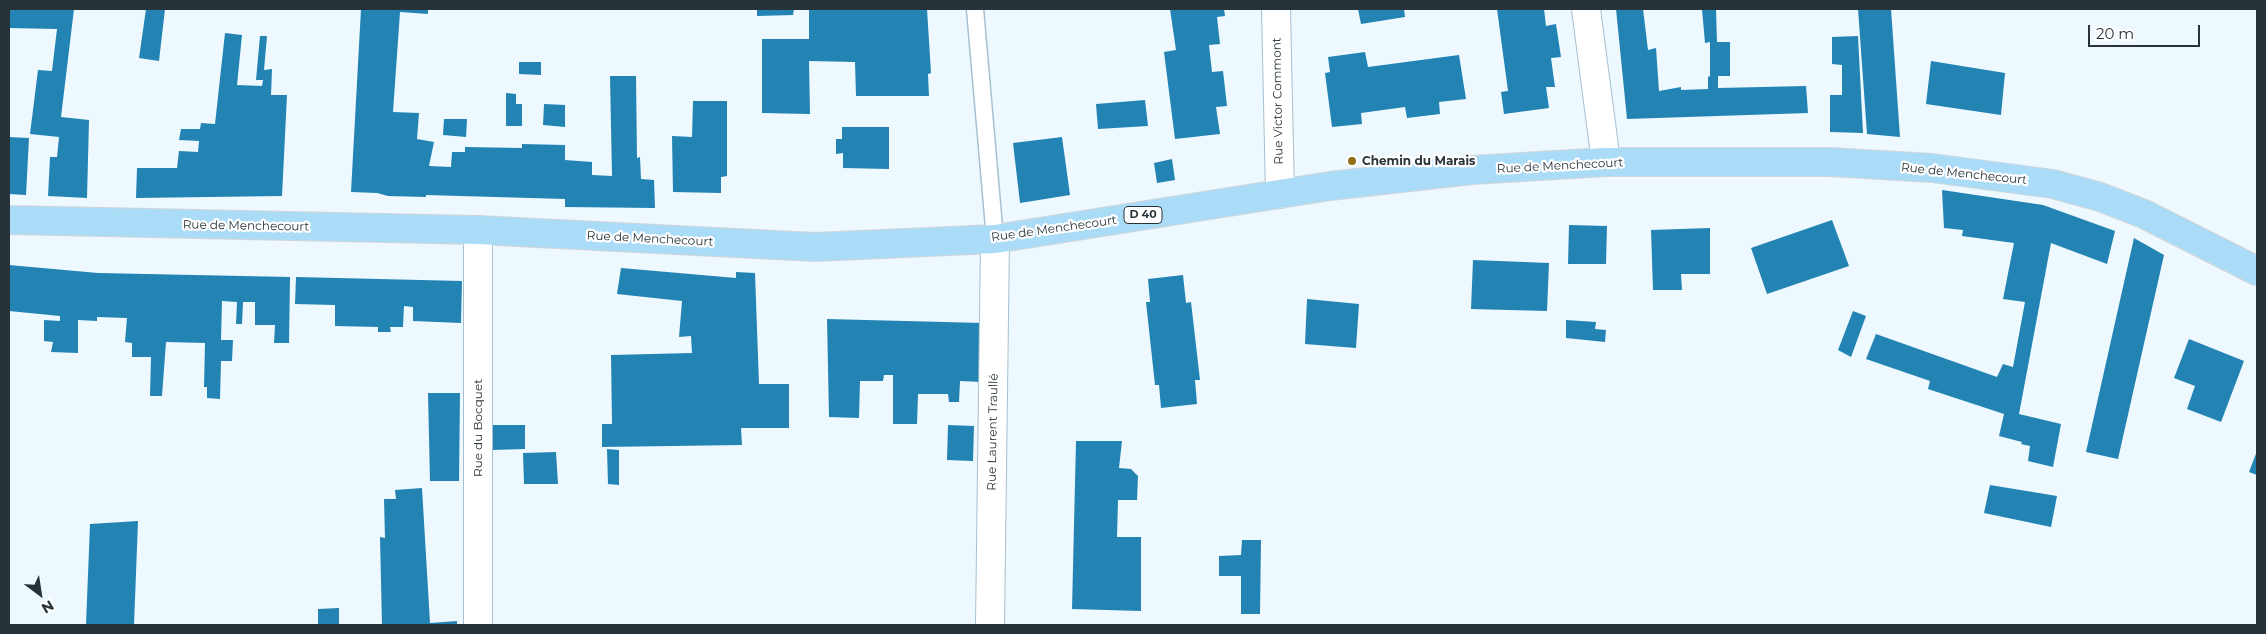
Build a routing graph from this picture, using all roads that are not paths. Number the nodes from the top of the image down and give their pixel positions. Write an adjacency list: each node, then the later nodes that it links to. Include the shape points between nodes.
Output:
1 (975, 9): 8 (lane)
2 (1276, 9): 5 (street, Rue Victor Commont)
3 (1586, 9): 4 (street)
4 (1606, 162): 5 (main road, Rue de Menchecourt / D 40, via 1472,170); 9 (main road, Rue de Menchecourt / D 40, via 1830,162 1932,168 2053,184 2144,214)
5 (1280, 194): 8 (main road, Rue de Menchecourt / D 40)
6 (9, 220): 7 (main road, Rue de Menchecourt / D 40)
7 (478, 230): 8 (main road, Rue de Menchecourt / D 40, via 815,247); 10 (street, Rue du Bocquet)
8 (995, 239): 11 (street, Rue Laurent Traullé)
9 (2257, 271)
10 (478, 625)
11 (990, 625)

